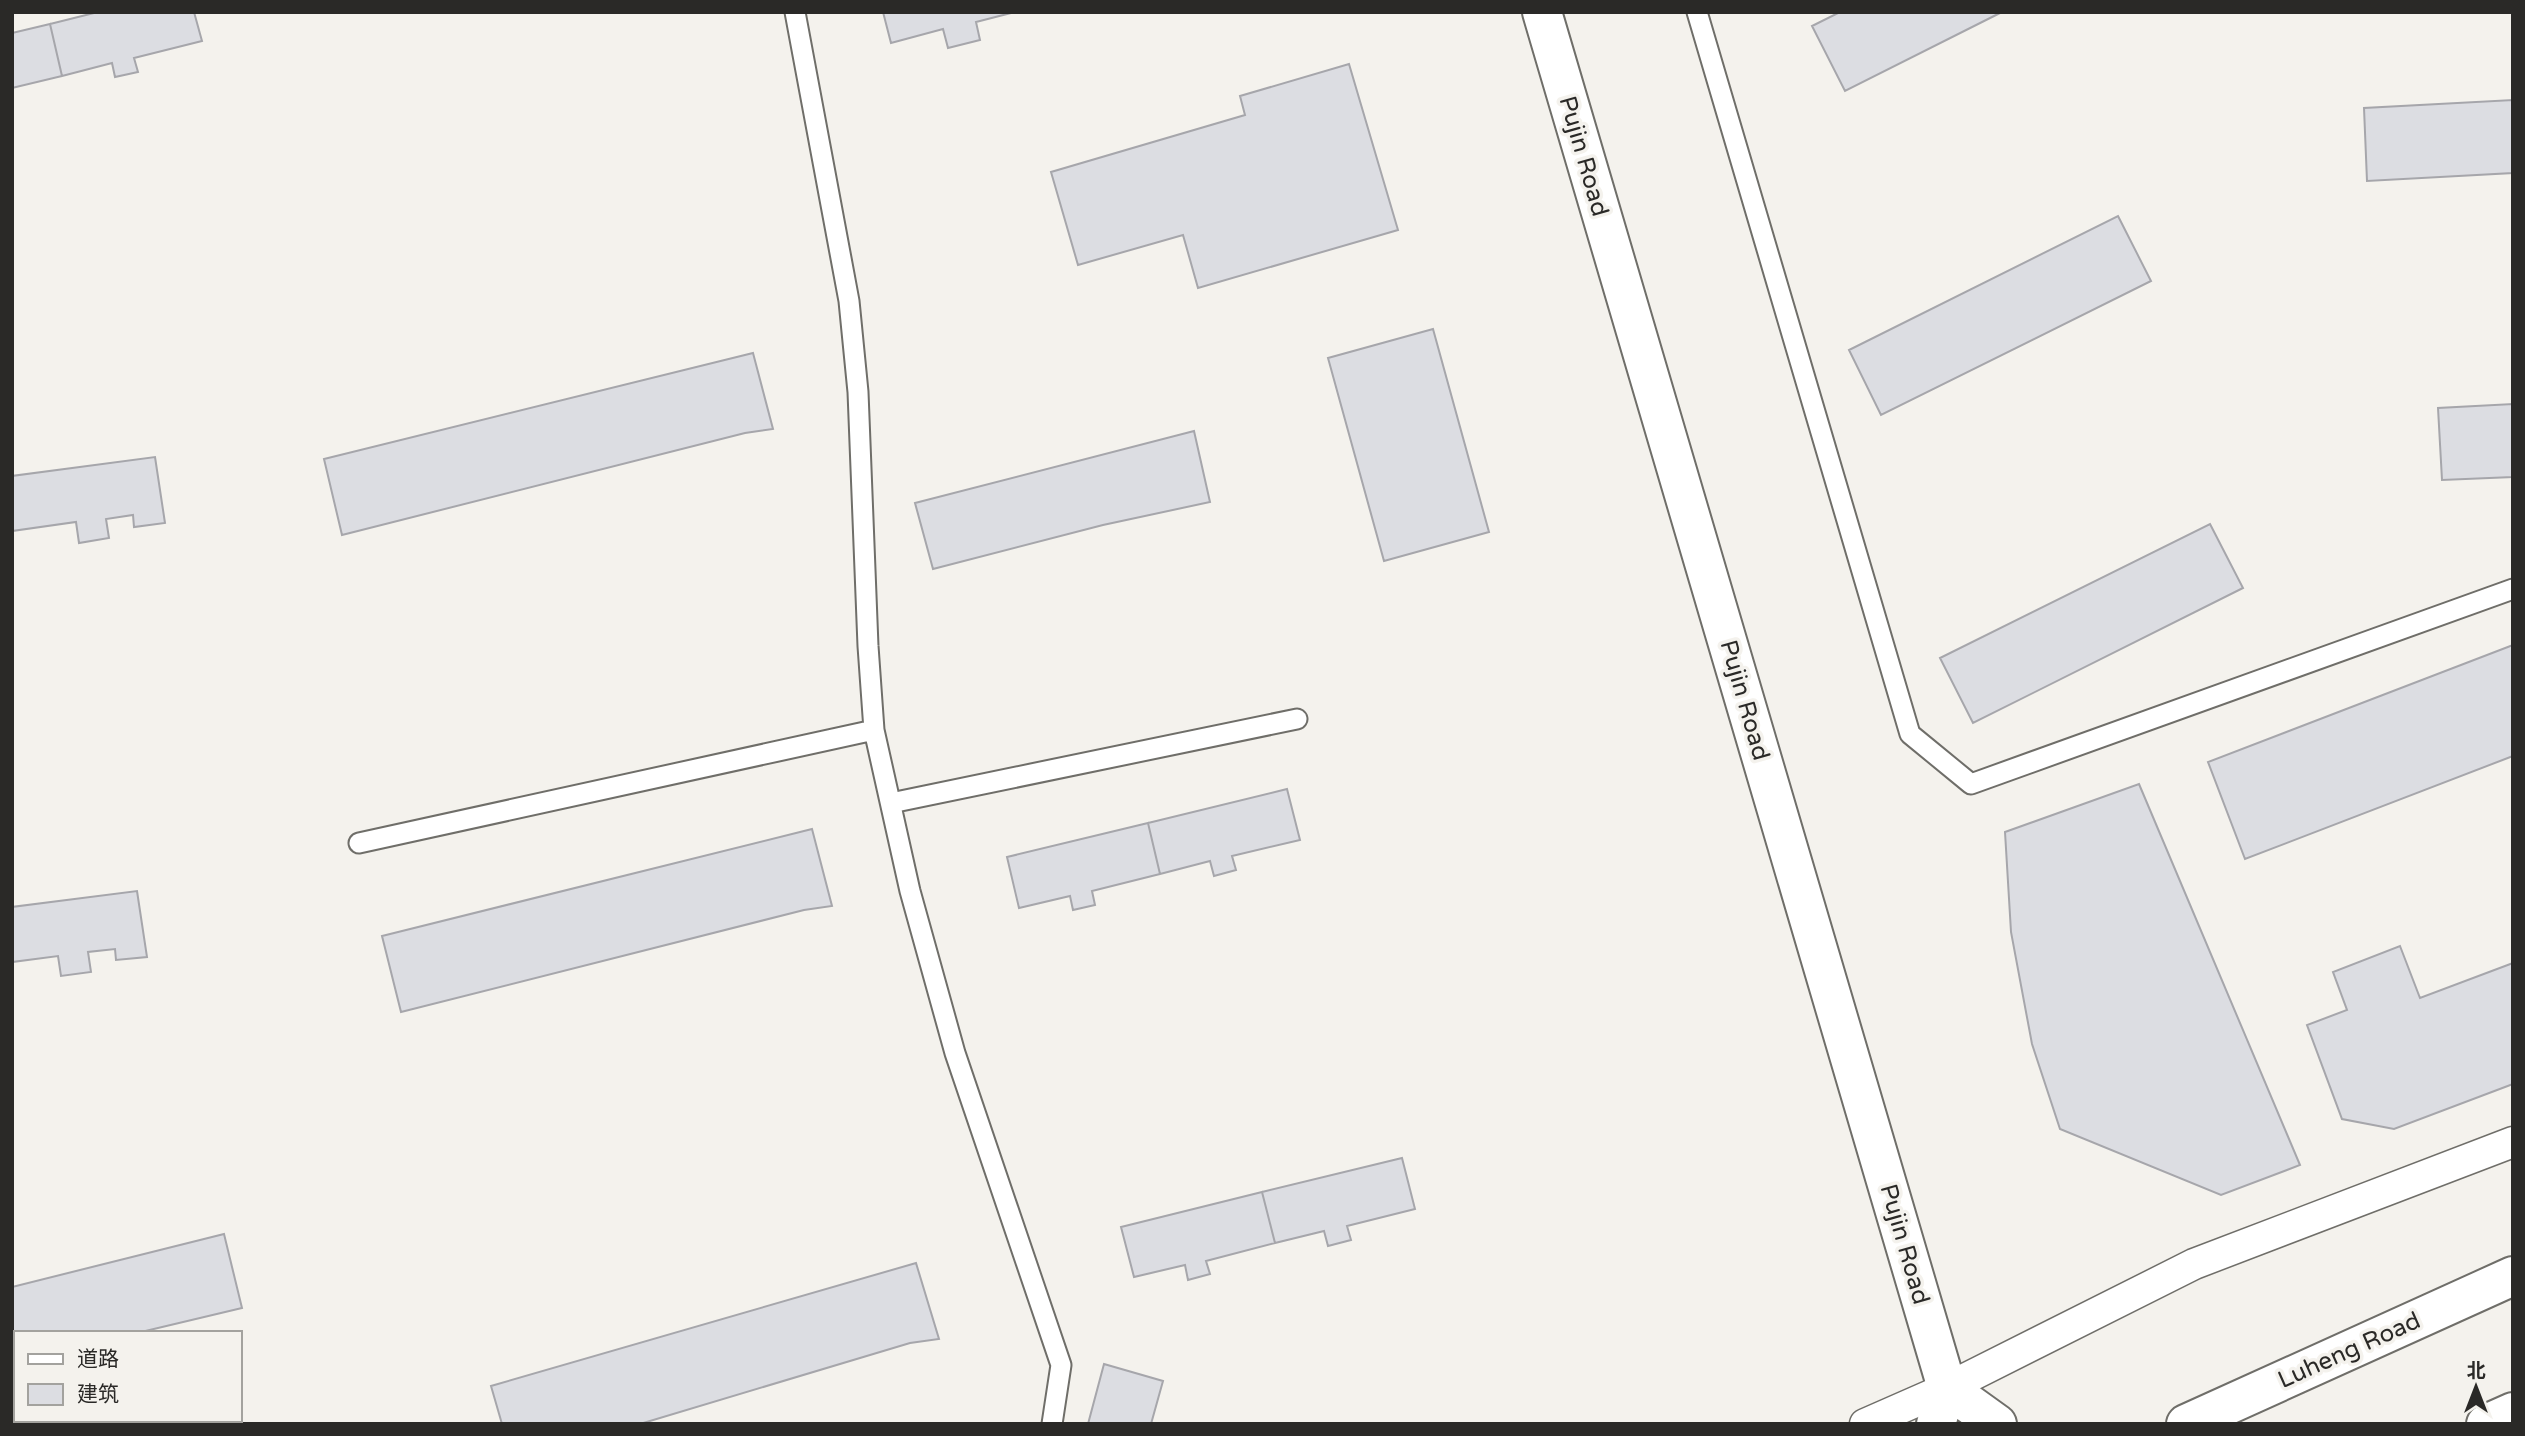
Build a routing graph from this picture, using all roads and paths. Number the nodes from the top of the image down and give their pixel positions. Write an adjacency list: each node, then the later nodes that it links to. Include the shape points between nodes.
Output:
1 (795, 12): 6 (lane, via 849,301 858,392)
2 (1542, 12): 11 (street, Pujin Road)
3 (1697, 12): 4 (lane, via 1910,734 1971,784)
4 (2513, 589)
5 (1297, 719): 7 (lane)
6 (874, 730): 7 (lane); 8 (lane)
7 (891, 803): 13 (lane, via 955,1053 1061,1365)
8 (359, 843)
9 (2513, 1142): 11 (street, via 2194,1264)
10 (2513, 1276): 17 (street, Luheng Road)
11 (1947, 1388): 14 (street); 15 (street); 16 (street)
12 (2513, 1412): 18 (street)
13 (1052, 1424)
14 (1865, 1424)
15 (1936, 1424)
16 (1997, 1424)
17 (2186, 1424)
18 (2486, 1424)

